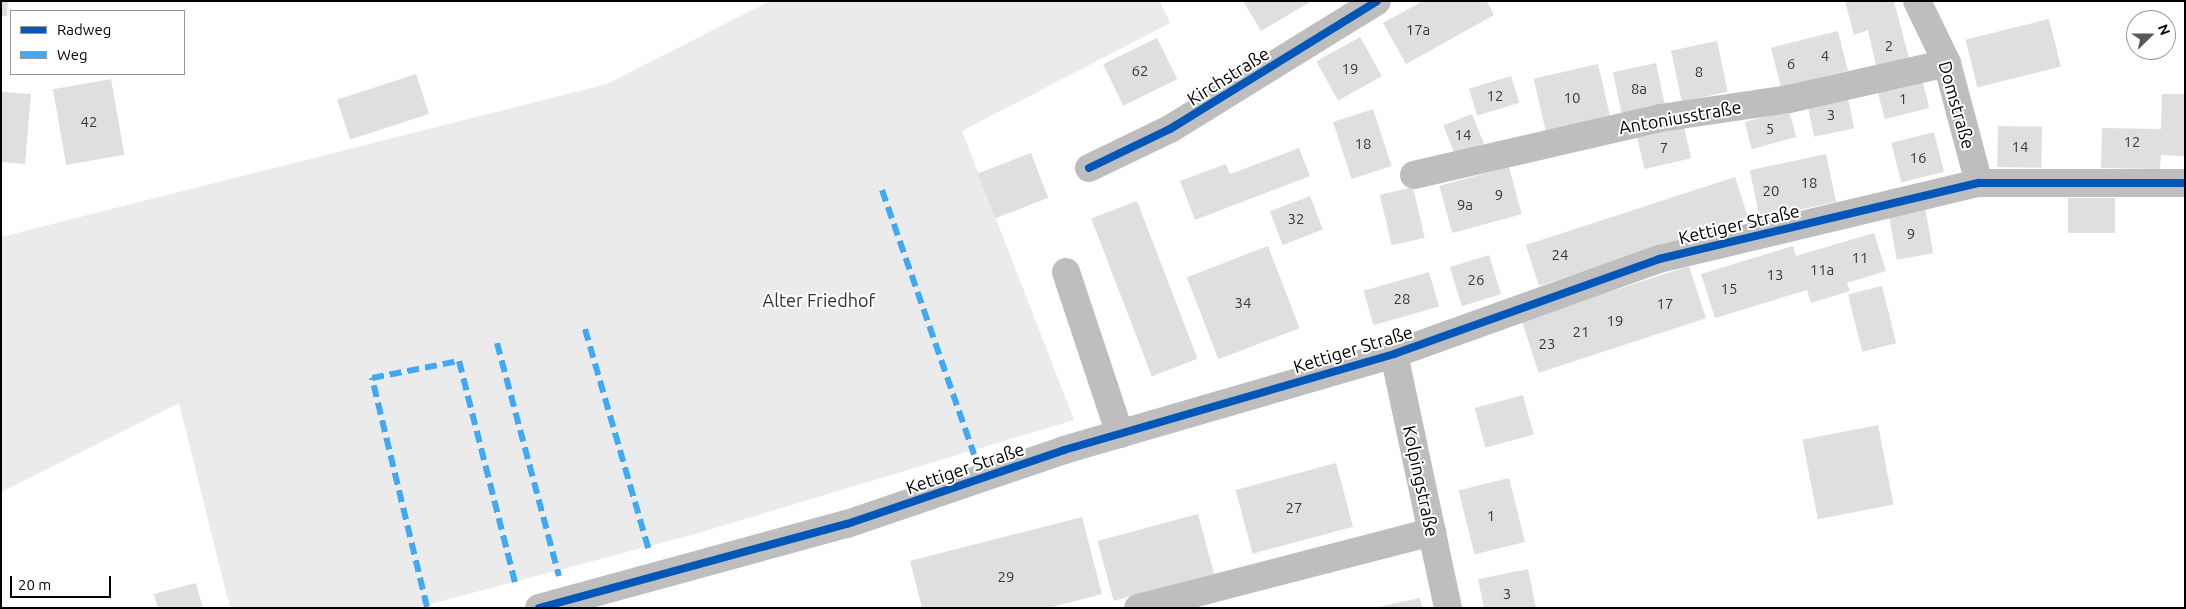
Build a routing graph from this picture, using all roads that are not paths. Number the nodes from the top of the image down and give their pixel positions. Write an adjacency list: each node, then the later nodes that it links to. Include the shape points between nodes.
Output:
1 (1378, 1): 4 (street, Kirchstraße, via 1170,129)
2 (1917, 1): 3 (street, Domstraße)
3 (1947, 63): 5 (street, Antoniusstraße, via 1789,99 1660,118); 6 (street, Domstraße)
4 (1090, 168)
5 (1414, 175)
6 (1979, 183): 7 (street, Kettiger Straße); 9 (street, Kettiger Straße, via 1659,259)
7 (2185, 183)
8 (1066, 272): 10 (street)
9 (1394, 354): 10 (street, Kettiger Straße); 11 (street, Kolpingstraße)
10 (1120, 434): 12 (street, Kettiger Straße, via 847,524)
11 (1432, 532): 13 (street); 14 (street, Kolpingstraße)
12 (540, 608)
13 (1138, 608)
14 (1448, 608)

